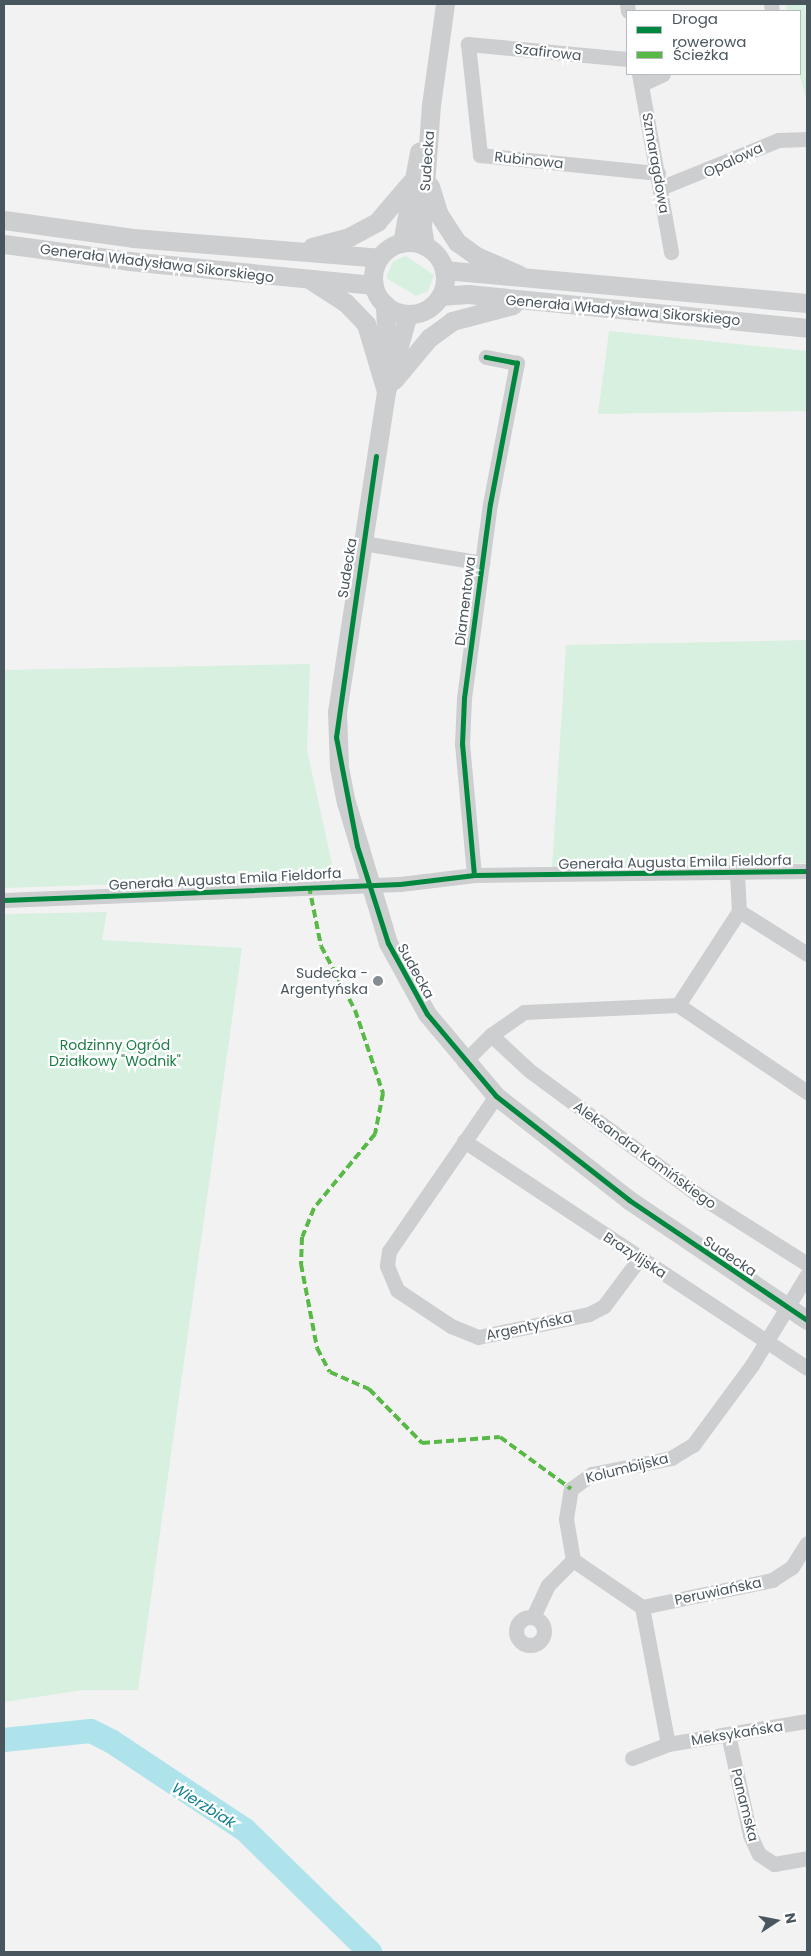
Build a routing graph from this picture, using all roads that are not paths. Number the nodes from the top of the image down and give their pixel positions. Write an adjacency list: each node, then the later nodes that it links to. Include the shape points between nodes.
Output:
1 (445, 4): 7 (street, Sudecka)
2 (468, 44): 3 (street, Szafirowa); 8 (street, Rubinowa, via 480,155)
3 (626, 59)
4 (659, 75): 5 (street)
5 (641, 79): 8 (street, Szmaragdowa)
6 (807, 139): 8 (street, Opalowa, via 778,140)
7 (419, 176): 10 (street, Sudecka); 12 (street, Sudecka); 13 (street, via 386,214 363,231); 17 (street, via 451,236 476,256)
8 (659, 180): 14 (street, Szmaragdowa)
9 (4, 220): 13 (street, Generała Władysława Sikorskiego, via 133,238)
10 (402, 243): 12 (street); 15 (street)
11 (4, 244): 18 (street, Generała Władysława Sikorskiego)
12 (425, 246): 16 (street)
13 (299, 250): 15 (street)
14 (671, 252)
15 (379, 258): 19 (street)
16 (444, 270): 17 (street, Generała Władysława Sikorskiego); 20 (street)
17 (528, 278): 22 (street, Generała Władysława Sikorskiego)
18 (311, 280): 19 (street); 27 (street, via 346,303 366,324)
19 (374, 285): 23 (street)
20 (440, 296): 21 (street, Generała Władysława Sikorskiego, via 468,294); 24 (street, via 426,309)
21 (526, 302): 25 (street, Generała Władysława Sikorskiego); 27 (street, via 452,321 429,338)
22 (807, 303)
23 (385, 304): 24 (street); 27 (street, Sudecka)
24 (408, 314): 27 (street, Sudecka)
25 (807, 328)
26 (486, 357): 29 (street, Diamentowa, via 517,363)
27 (386, 392): 28 (street, Sudecka)
28 (363, 542): 29 (street, Diamentowa); 33 (street, Sudecka, via 336,737 344,793)
29 (482, 563): 32 (street, Diamentowa, via 462,744)
30 (807, 871): 31 (street, Generała Augusta Emila Fieldorfa)
31 (737, 874): 32 (street, Generała Augusta Emila Fieldorfa); 35 (street)
32 (474, 875): 33 (street, Generała Augusta Emila Fieldorfa)
33 (367, 884): 34 (street, Generała Augusta Emila Fieldorfa); 39 (street, Sudecka, via 400,968)
34 (4, 900)
35 (739, 911): 36 (street); 37 (street)
36 (807, 954)
37 (678, 1005): 38 (street, via 524,1012); 40 (street)
38 (491, 1035): 39 (street); 44 (street, Aleksandra Kamińskiego, via 530,1071 698,1195)
39 (464, 1062): 41 (street, Sudecka)
40 (807, 1092)
41 (496, 1096): 42 (street, Argentyńska); 46 (street, Sudecka, via 629,1200)
42 (464, 1141): 43 (street, Brazylijska); 43 (street, Argentyńska, via 389,1251 387,1266 397,1290 451,1326 478,1336 589,1314 604,1306)
43 (639, 1259): 48 (street, Brazylijska)
44 (807, 1264)
45 (807, 1275): 46 (street)
46 (786, 1307): 47 (street, Sudecka); 48 (street, Kolumbijska)
47 (807, 1320)
48 (766, 1340): 49 (street, Brazylijska); 51 (street, Kolumbijska, via 693,1445 671,1458 578,1480 566,1500)
49 (807, 1368)
50 (807, 1543): 52 (street, Peruwiańska, via 792,1567 772,1580)
51 (574, 1560): 52 (street); 53 (street, via 548,1585)
52 (642, 1607): 56 (street)
53 (533, 1617)
54 (807, 1721): 55 (street, Meksykańska)
55 (728, 1734): 56 (street, Meksykańska); 58 (street, Panamska, via 750,1835 759,1854 774,1864)
56 (668, 1744): 57 (street, Meksykańska)
57 (632, 1758)
58 (807, 1858)

